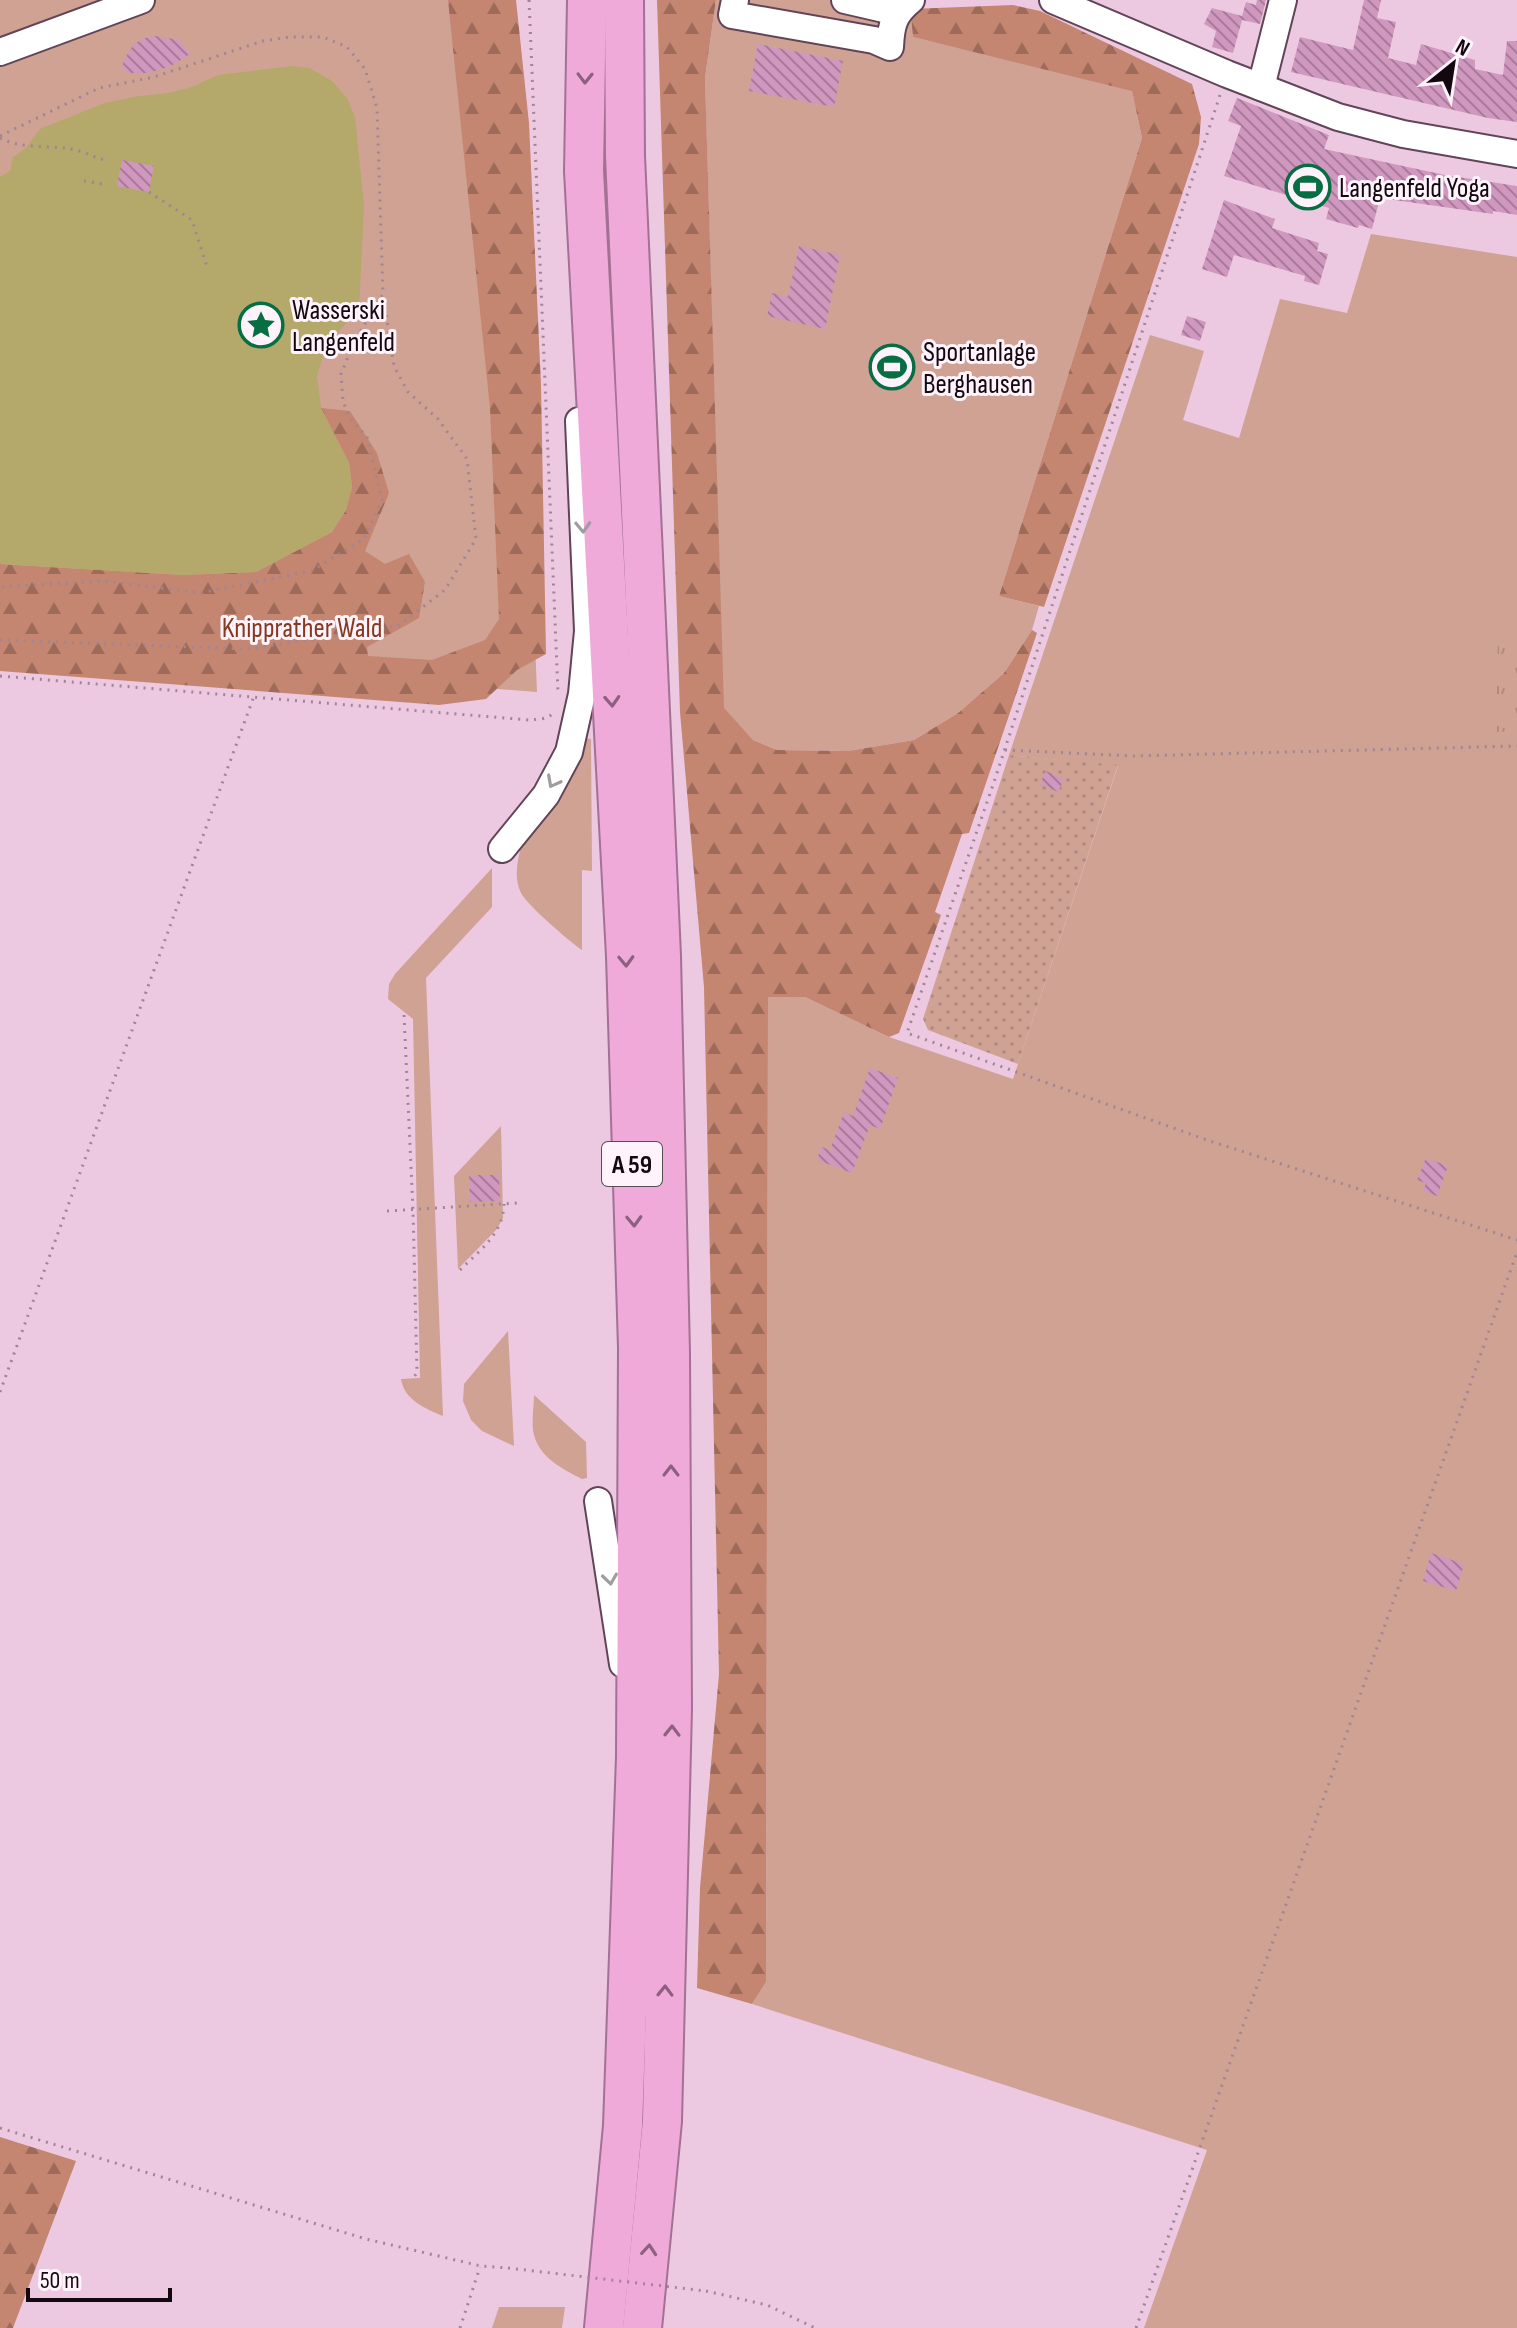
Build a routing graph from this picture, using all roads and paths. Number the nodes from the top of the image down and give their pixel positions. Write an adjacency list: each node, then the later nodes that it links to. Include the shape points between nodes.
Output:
1 (141, 0): 10 (street)
2 (529, 0): 25 (path, via 558,702 553,714 529,720)
3 (587, 0): 16 (highway, A 59, one-way to 16)
4 (624, 0): 45 (highway, A 59, one-way to 4, via 662,2121 672,1708 670,1353 661,956 625,156)
5 (735, 0): 9 (street, via 732,15 890,47)
6 (845, 0): 9 (street)
7 (1053, 0): 11 (street)
8 (1283, 0): 12 (street)
9 (904, 6)
10 (0, 52)
11 (1227, 74): 12 (street); 27 (path)
12 (1261, 87): 14 (street, via 1338,117)
13 (0, 137): 15 (path, via 74,149); 21 (path, via 99,88 154,77 263,41 323,37 347,47 365,69 377,108)
14 (1517, 154)
15 (108, 161)
16 (584, 171): 28 (street, one-way to 28, via 571,238 588,631 582,694 569,752 546,795); 40 (highway, A 59, one-way to 40, via 626,972 638,1348)
17 (84, 181): 18 (path)
18 (103, 184)
19 (149, 192): 20 (path, via 192,220)
20 (208, 270)
21 (383, 294): 22 (path, via 341,374 343,401 367,437 382,500 364,539 311,571 200,593 103,581); 23 (path, via 394,366 408,392 438,419 467,459 476,539 445,590 398,626 248,649)
22 (0, 587)
23 (0, 640)
24 (0, 676): 25 (path)
25 (254, 696): 38 (path)
26 (1517, 746): 27 (path, via 1134,756)
27 (1005, 750): 34 (path, via 907,1033 1210,1141)
28 (502, 849)
29 (404, 1015): 32 (path)
30 (517, 1203): 31 (path)
31 (504, 1204): 32 (path); 36 (path, via 497,1231)
32 (413, 1210): 33 (path); 37 (path)
33 (387, 1211)
34 (1517, 1240)
35 (1517, 1252): 47 (path)
36 (460, 1270)
37 (413, 1378)
38 (0, 1389)
39 (598, 1501): 40 (street, one-way to 40)
40 (636, 1757): 44 (highway, A 59, via 623,2126)
41 (0, 2128): 42 (path, via 366,2239)
42 (481, 2266): 43 (path); 46 (path, bridge, via 706,2291 767,2305)
43 (460, 2328)
44 (604, 2328)
45 (642, 2328)
46 (815, 2328)
47 (1136, 2328)

